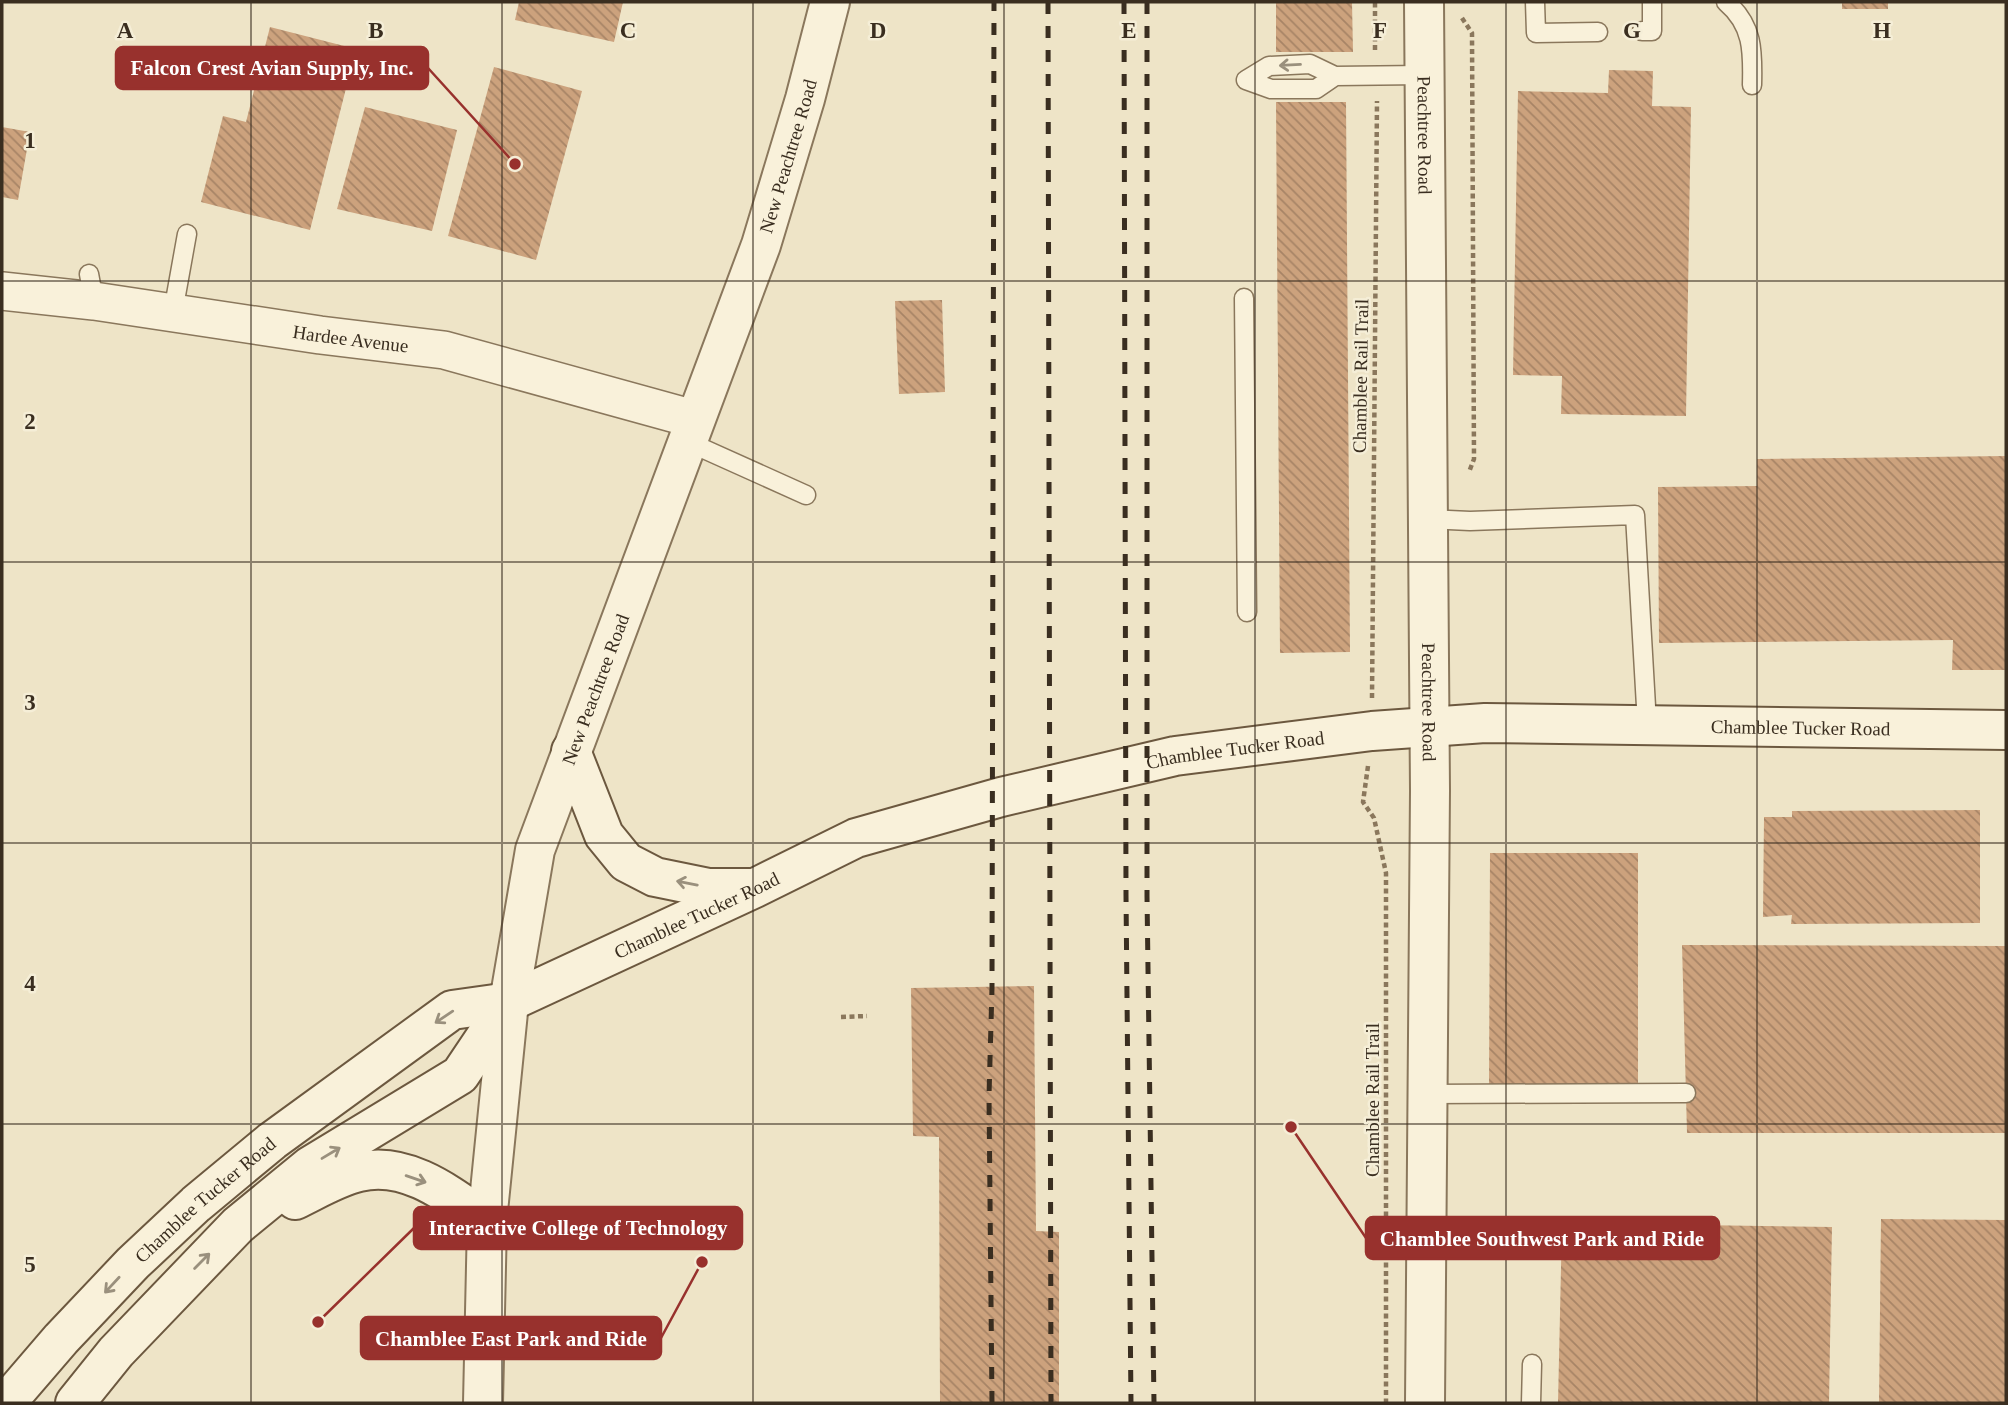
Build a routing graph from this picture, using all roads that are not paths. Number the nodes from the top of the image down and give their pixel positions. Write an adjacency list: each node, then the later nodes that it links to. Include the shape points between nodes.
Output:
1 (830, 2): 15 (main road, New Peachtree Road, via 761,245)
2 (1424, 2): 8 (main road, Peachtree Road)
3 (1535, 2): 6 (lane, via 1536,33)
4 (1652, 2): 7 (lane, via 1652,31)
5 (1726, 2): 10 (lane, via 1740,14 1753,52)
6 (1598, 32)
7 (1642, 32)
8 (1423, 75): 9 (lane); 17 (main road, Peachtree Road)
9 (1335, 76)
10 (1752, 85)
11 (187, 234): 14 (lane)
12 (2, 291): 14 (street, Hardee Avenue, via 91,287)
13 (1244, 298): 18 (lane)
14 (173, 312): 15 (street, Hardee Avenue, via 443,350)
15 (690, 430): 16 (lane); 22 (main road, New Peachtree Road)
16 (806, 495)
17 (1427, 519): 19 (lane, via 1635,515); 20 (main road, Peachtree Road)
18 (1247, 612)
19 (1647, 724): 20 (main road, Chamblee Tucker Road); 21 (main road, Chamblee Tucker Road)
20 (1430, 726): 23 (main road, Chamblee Tucker Road, via 1175,756 1001,797 856,838); 26 (main road, Peachtree Road)
21 (2006, 730)
22 (571, 751): 23 (main road, one-way to 22, via 709,888 654,877 626,862 604,835); 24 (main road, New Peachtree Road, via 535,850)
23 (755, 888): 24 (main road, Chamblee Tucker Road)
24 (509, 1002): 27 (main road, New Peachtree Road); 28 (main road, Chamblee Tucker Road, one-way to 24, via 310,1166 460,1075); 30 (main road, Chamblee Tucker Road, one-way to 30, via 452,1010 272,1141 133,1263)
25 (1686, 1093): 26 (lane)
26 (1429, 1094): 33 (main road, Peachtree Road)
27 (487, 1221): 28 (main road, one-way to 27, via 362,1171 390,1171 439,1188); 32 (main road, New Peachtree Road)
28 (238, 1225): 31 (main road, Chamblee Tucker Road, one-way to 28, via 116,1352)
29 (1532, 1364): 34 (lane)
30 (6, 1403)
31 (75, 1403)
32 (484, 1403)
33 (1425, 1403)
34 (1531, 1403)

